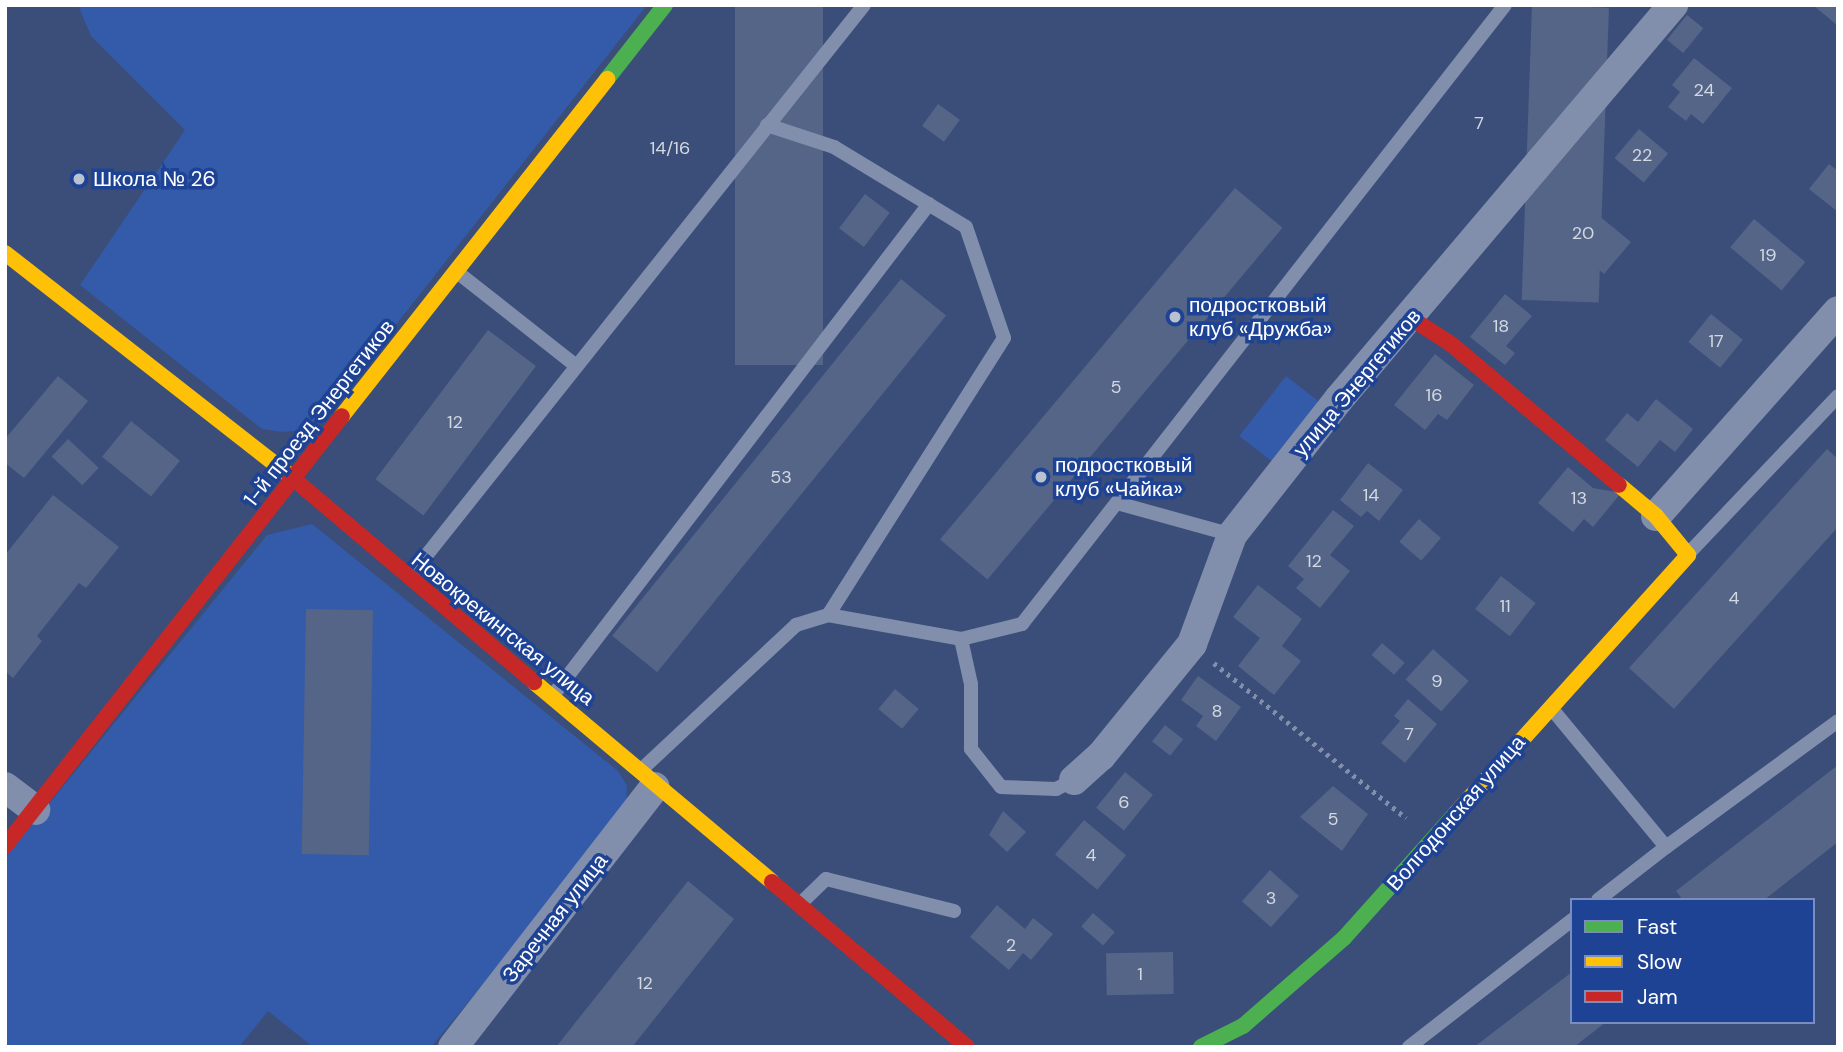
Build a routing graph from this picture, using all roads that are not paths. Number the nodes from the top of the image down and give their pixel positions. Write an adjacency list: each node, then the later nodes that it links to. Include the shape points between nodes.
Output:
1 (665, 5): 8 (street, 1-й проезд Энергетиков)
2 (864, 5): 5 (lane)
3 (1505, 5): 14 (lane)
4 (1673, 5): 10 (street, улица Энергетиков)
5 (767, 125): 6 (lane, via 834,147); 11 (lane)
6 (929, 204): 19 (lane, via 966,227 1004,338); 21 (lane)
7 (5, 253): 13 (street, Новокрекингская улица)
8 (457, 272): 11 (lane); 13 (street, 1-й проезд Энергетиков)
9 (1838, 311): 15 (street)
10 (1412, 319): 15 (street, via 1451,344); 16 (street, улица Энергетиков, via 1339,399)
11 (574, 364): 18 (lane)
12 (1838, 396): 17 (lane)
13 (292, 480): 18 (street, Новокрекингская улица); 27 (street, 1-й проезд Энергетиков)
14 (1117, 503): 16 (lane); 20 (lane, via 1023,624)
15 (1656, 516): 17 (street)
16 (1232, 535): 25 (street, улица Энергетиков, via 1192,644 1101,756)
17 (1688, 555): 22 (street, Волгодонская улица)
18 (407, 580): 21 (street, Новокрекингская улица)
19 (828, 615): 20 (lane); 24 (lane, via 796,625)
20 (961, 639): 25 (lane, via 971,684 971,749 1001,787 1056,789)
21 (554, 694): 24 (street, Новокрекингская улица)
22 (1551, 708): 29 (lane); 36 (street, Волгодонская улица, via 1508,749 1432,843 1334,947 1243,1026)
23 (1838, 720): 29 (lane)
24 (647, 779): 31 (street, Новокрекингская улица); 34 (street, Заречная улица)
25 (1074, 780)
26 (5, 787): 27 (street)
27 (35, 810): 28 (street, 1-й проезд Энергетиков)
28 (5, 846)
29 (1666, 847): 30 (lane)
30 (1601, 898)
31 (799, 905): 32 (lane, via 826,879); 35 (street, Новокрекингская улица)
32 (954, 911)
33 (1570, 922): 37 (lane)
34 (453, 1047)
35 (967, 1047)
36 (1202, 1047)
37 (1409, 1047)

